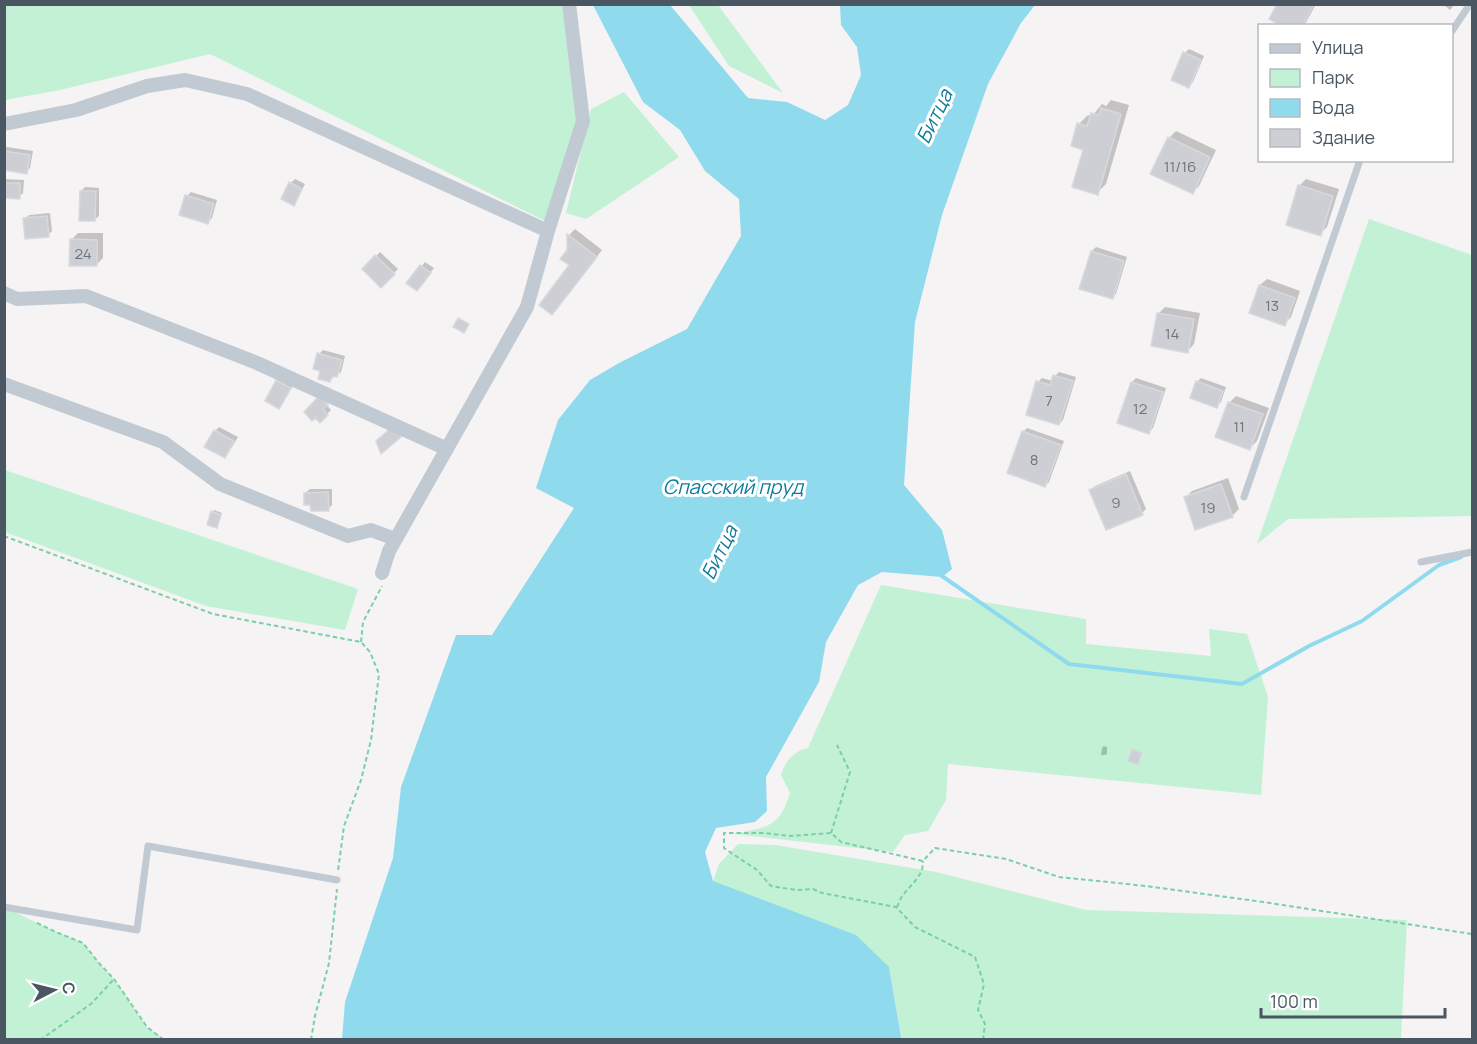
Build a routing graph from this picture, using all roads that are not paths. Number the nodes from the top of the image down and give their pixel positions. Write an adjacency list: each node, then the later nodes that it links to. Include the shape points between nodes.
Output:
1 (569, 4): 6 (street, via 583,121)
2 (1470, 4): 3 (lane)
3 (1453, 30)
4 (4, 124): 6 (street, via 76,110 147,86 185,80 247,94)
5 (1359, 162): 10 (lane)
6 (548, 231): 9 (street, via 527,307)
7 (4, 293): 9 (street, via 17,299 86,296 257,363)
8 (4, 384): 11 (street, via 163,442 220,484 348,536 371,530)
9 (447, 449): 11 (street)
10 (1244, 497)
11 (395, 539): 14 (street, via 388,551)
12 (1473, 552): 13 (lane)
13 (1421, 562)
14 (383, 577)
15 (338, 880): 16 (lane, via 148,846 137,930)
16 (4, 906)

